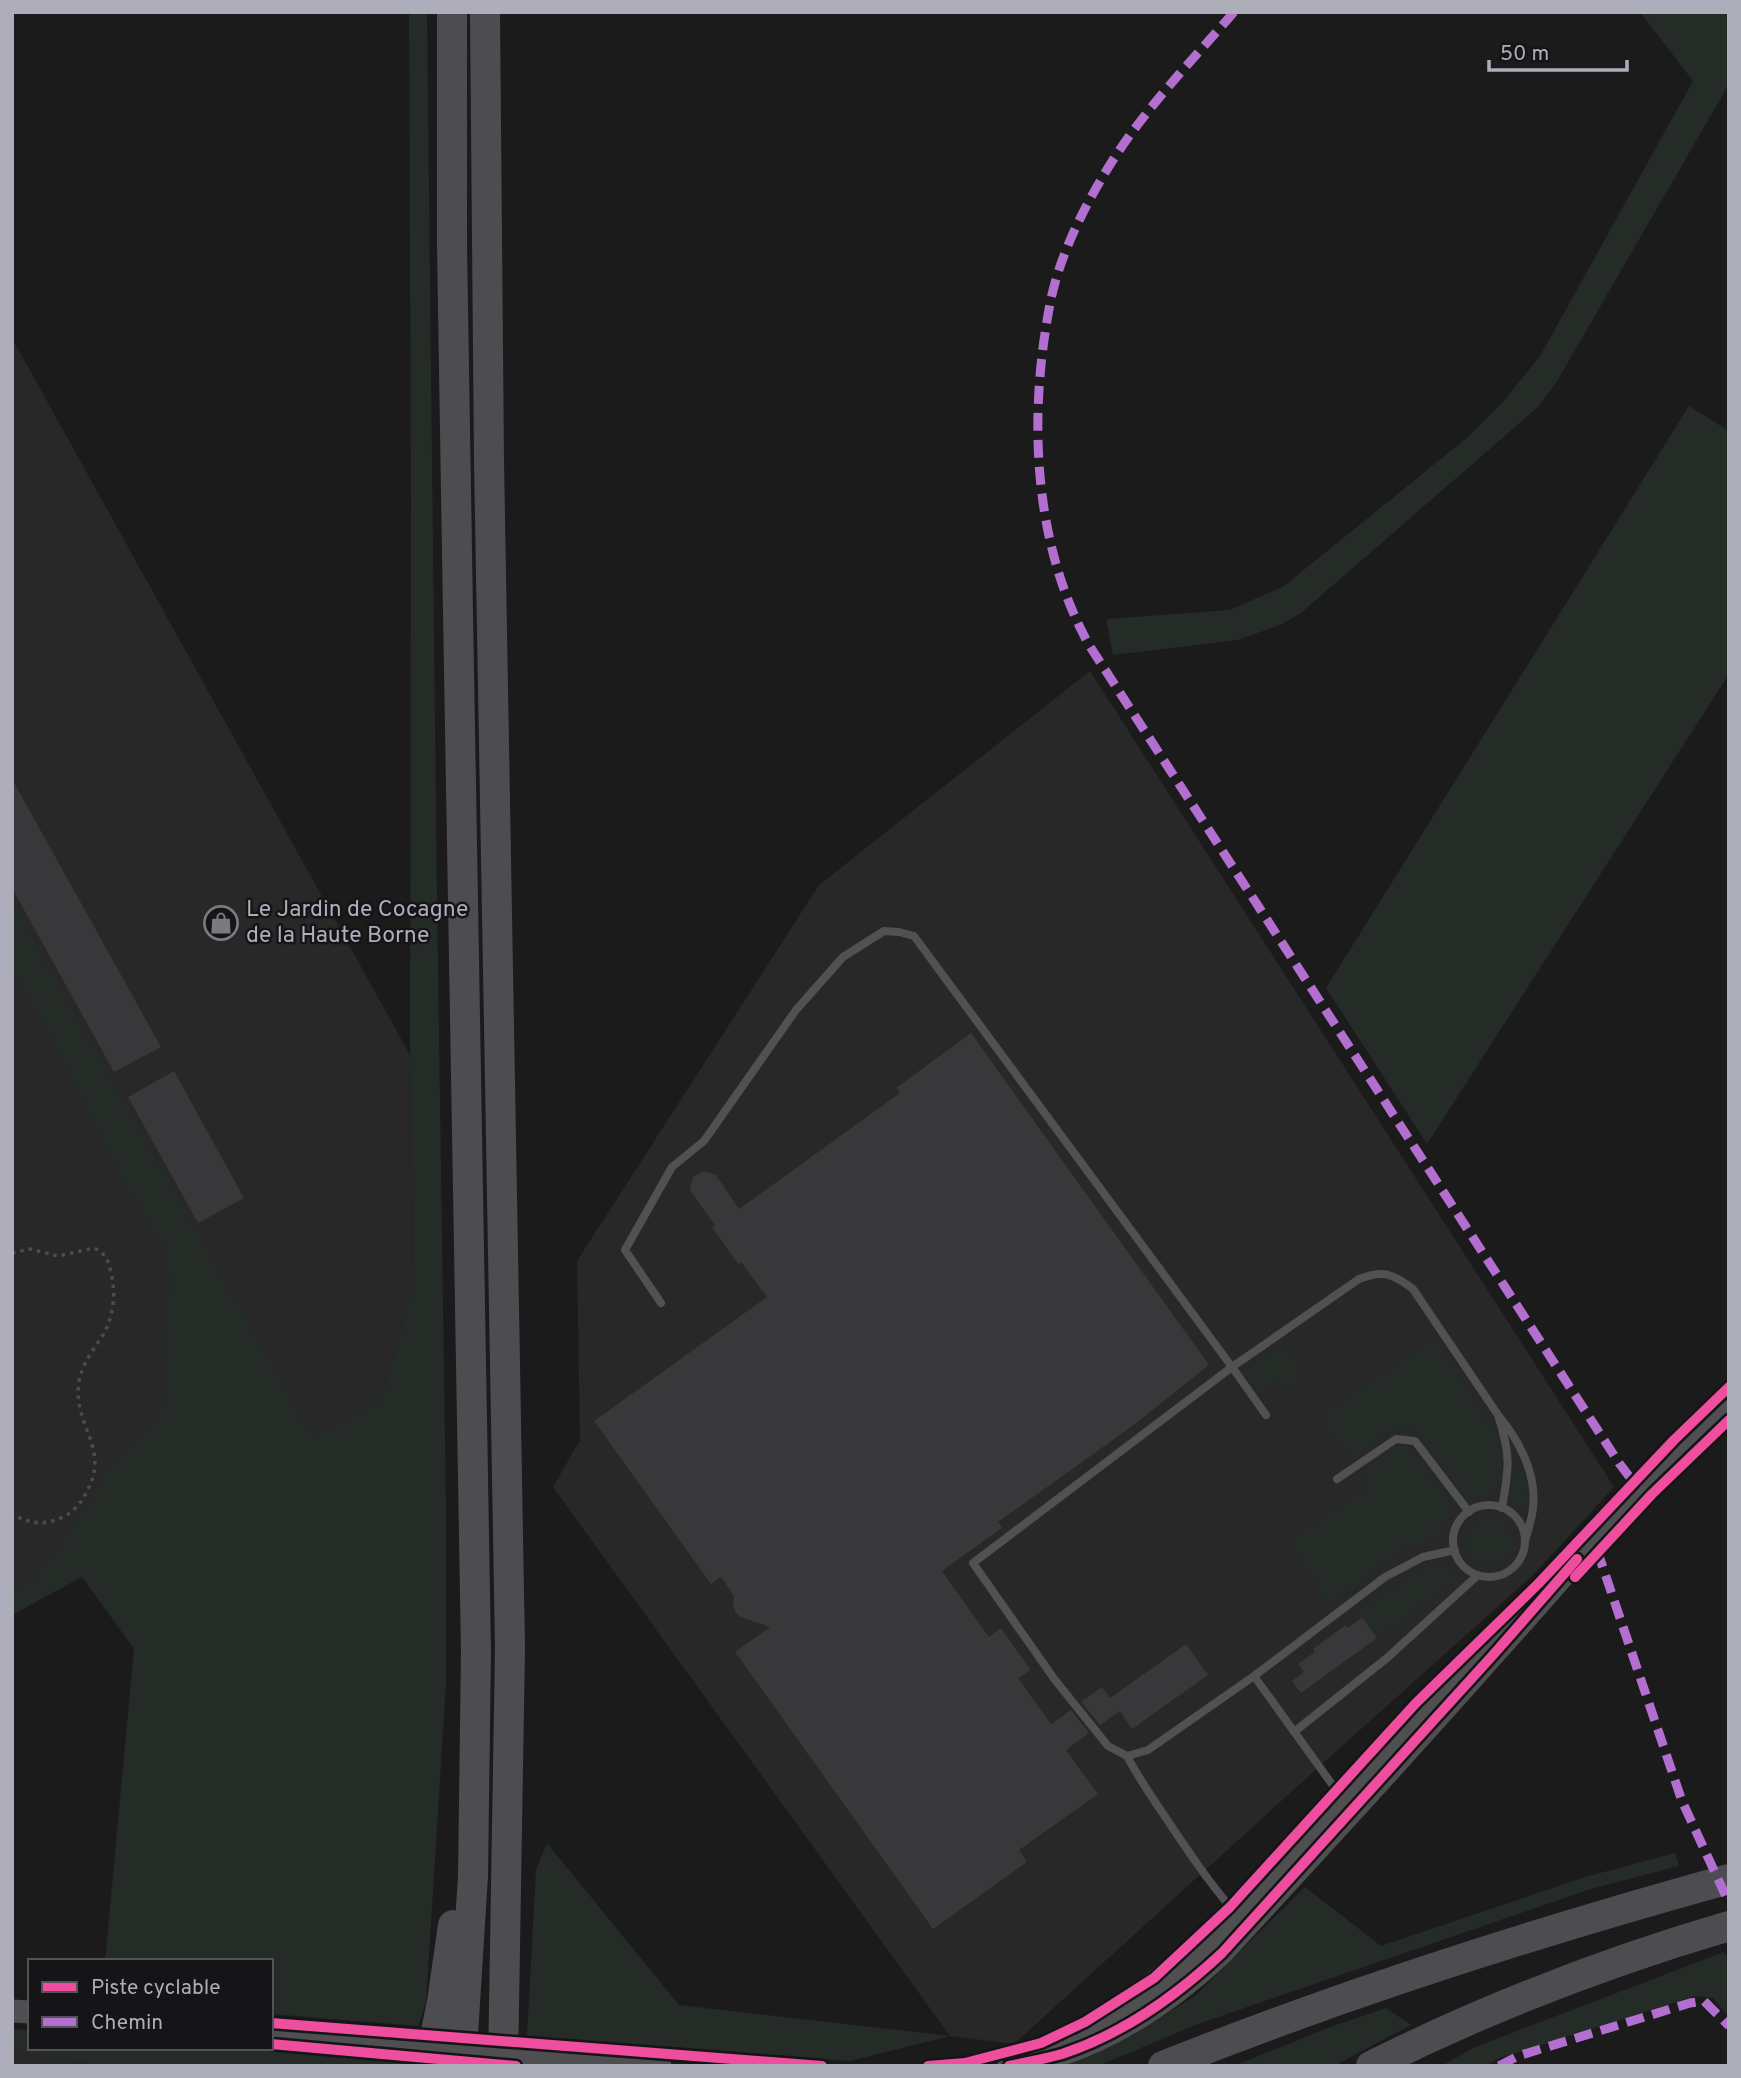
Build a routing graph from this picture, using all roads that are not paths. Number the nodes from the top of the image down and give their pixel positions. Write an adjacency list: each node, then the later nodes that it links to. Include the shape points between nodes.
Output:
1 (452, 12): 14 (highway)
2 (485, 12): 21 (highway, via 509,1587)
3 (661, 1303): 4 (lane, via 625,1250 673,1167 704,1141 796,1010 843,957 884,931 899,932 914,936)
4 (1231, 1367): 6 (lane); 7 (lane, via 1359,1279 1383,1273 1413,1289); 17 (lane, via 973,1563 1055,1681 1108,1746)
5 (1729, 1404): 18 (main road, via 1425,1703)
6 (1266, 1415)
7 (1498, 1415): 9 (lane, via 1509,1458); 11 (lane, via 1516,1439 1531,1477 1534,1506)
8 (1337, 1479): 10 (lane, via 1396,1439 1415,1441)
9 (1502, 1508): 10 (lane, via 1483,1506); 11 (lane, via 1517,1518)
10 (1469, 1512): 12 (lane, via 1455,1529)
11 (1525, 1541): 13 (lane, via 1523,1553 1508,1573)
12 (1455, 1550): 13 (lane, via 1462,1565); 15 (lane, via 1423,1557 1385,1577)
13 (1478, 1575): 16 (lane, via 1387,1658)
14 (475, 1579): 24 (highway, via 458,1872 448,1966); 25 (highway, via 475,1824)
15 (1254, 1676): 16 (lane); 17 (lane, via 1148,1750)
16 (1294, 1732): 18 (lane)
17 (1127, 1756): 20 (lane, via 1210,1884)
18 (1345, 1803): 20 (main road); 29 (main road, via 1222,1953 1181,1989 1149,2012 1090,2042)
19 (1729, 1879): 30 (highway, via 1489,1949)
20 (1234, 1911): 29 (main road, via 1183,1961 1137,1996 1056,2045)
21 (505, 1923): 26 (highway); 27 (highway)
22 (1729, 1926): 31 (highway, via 1528,1994)
23 (273, 2032): 28 (main road, bridge)
24 (429, 2066)
25 (461, 2066)
26 (495, 2066)
27 (503, 2066)
28 (660, 2066)
29 (1007, 2066)
30 (1163, 2066)
31 (1371, 2066)

